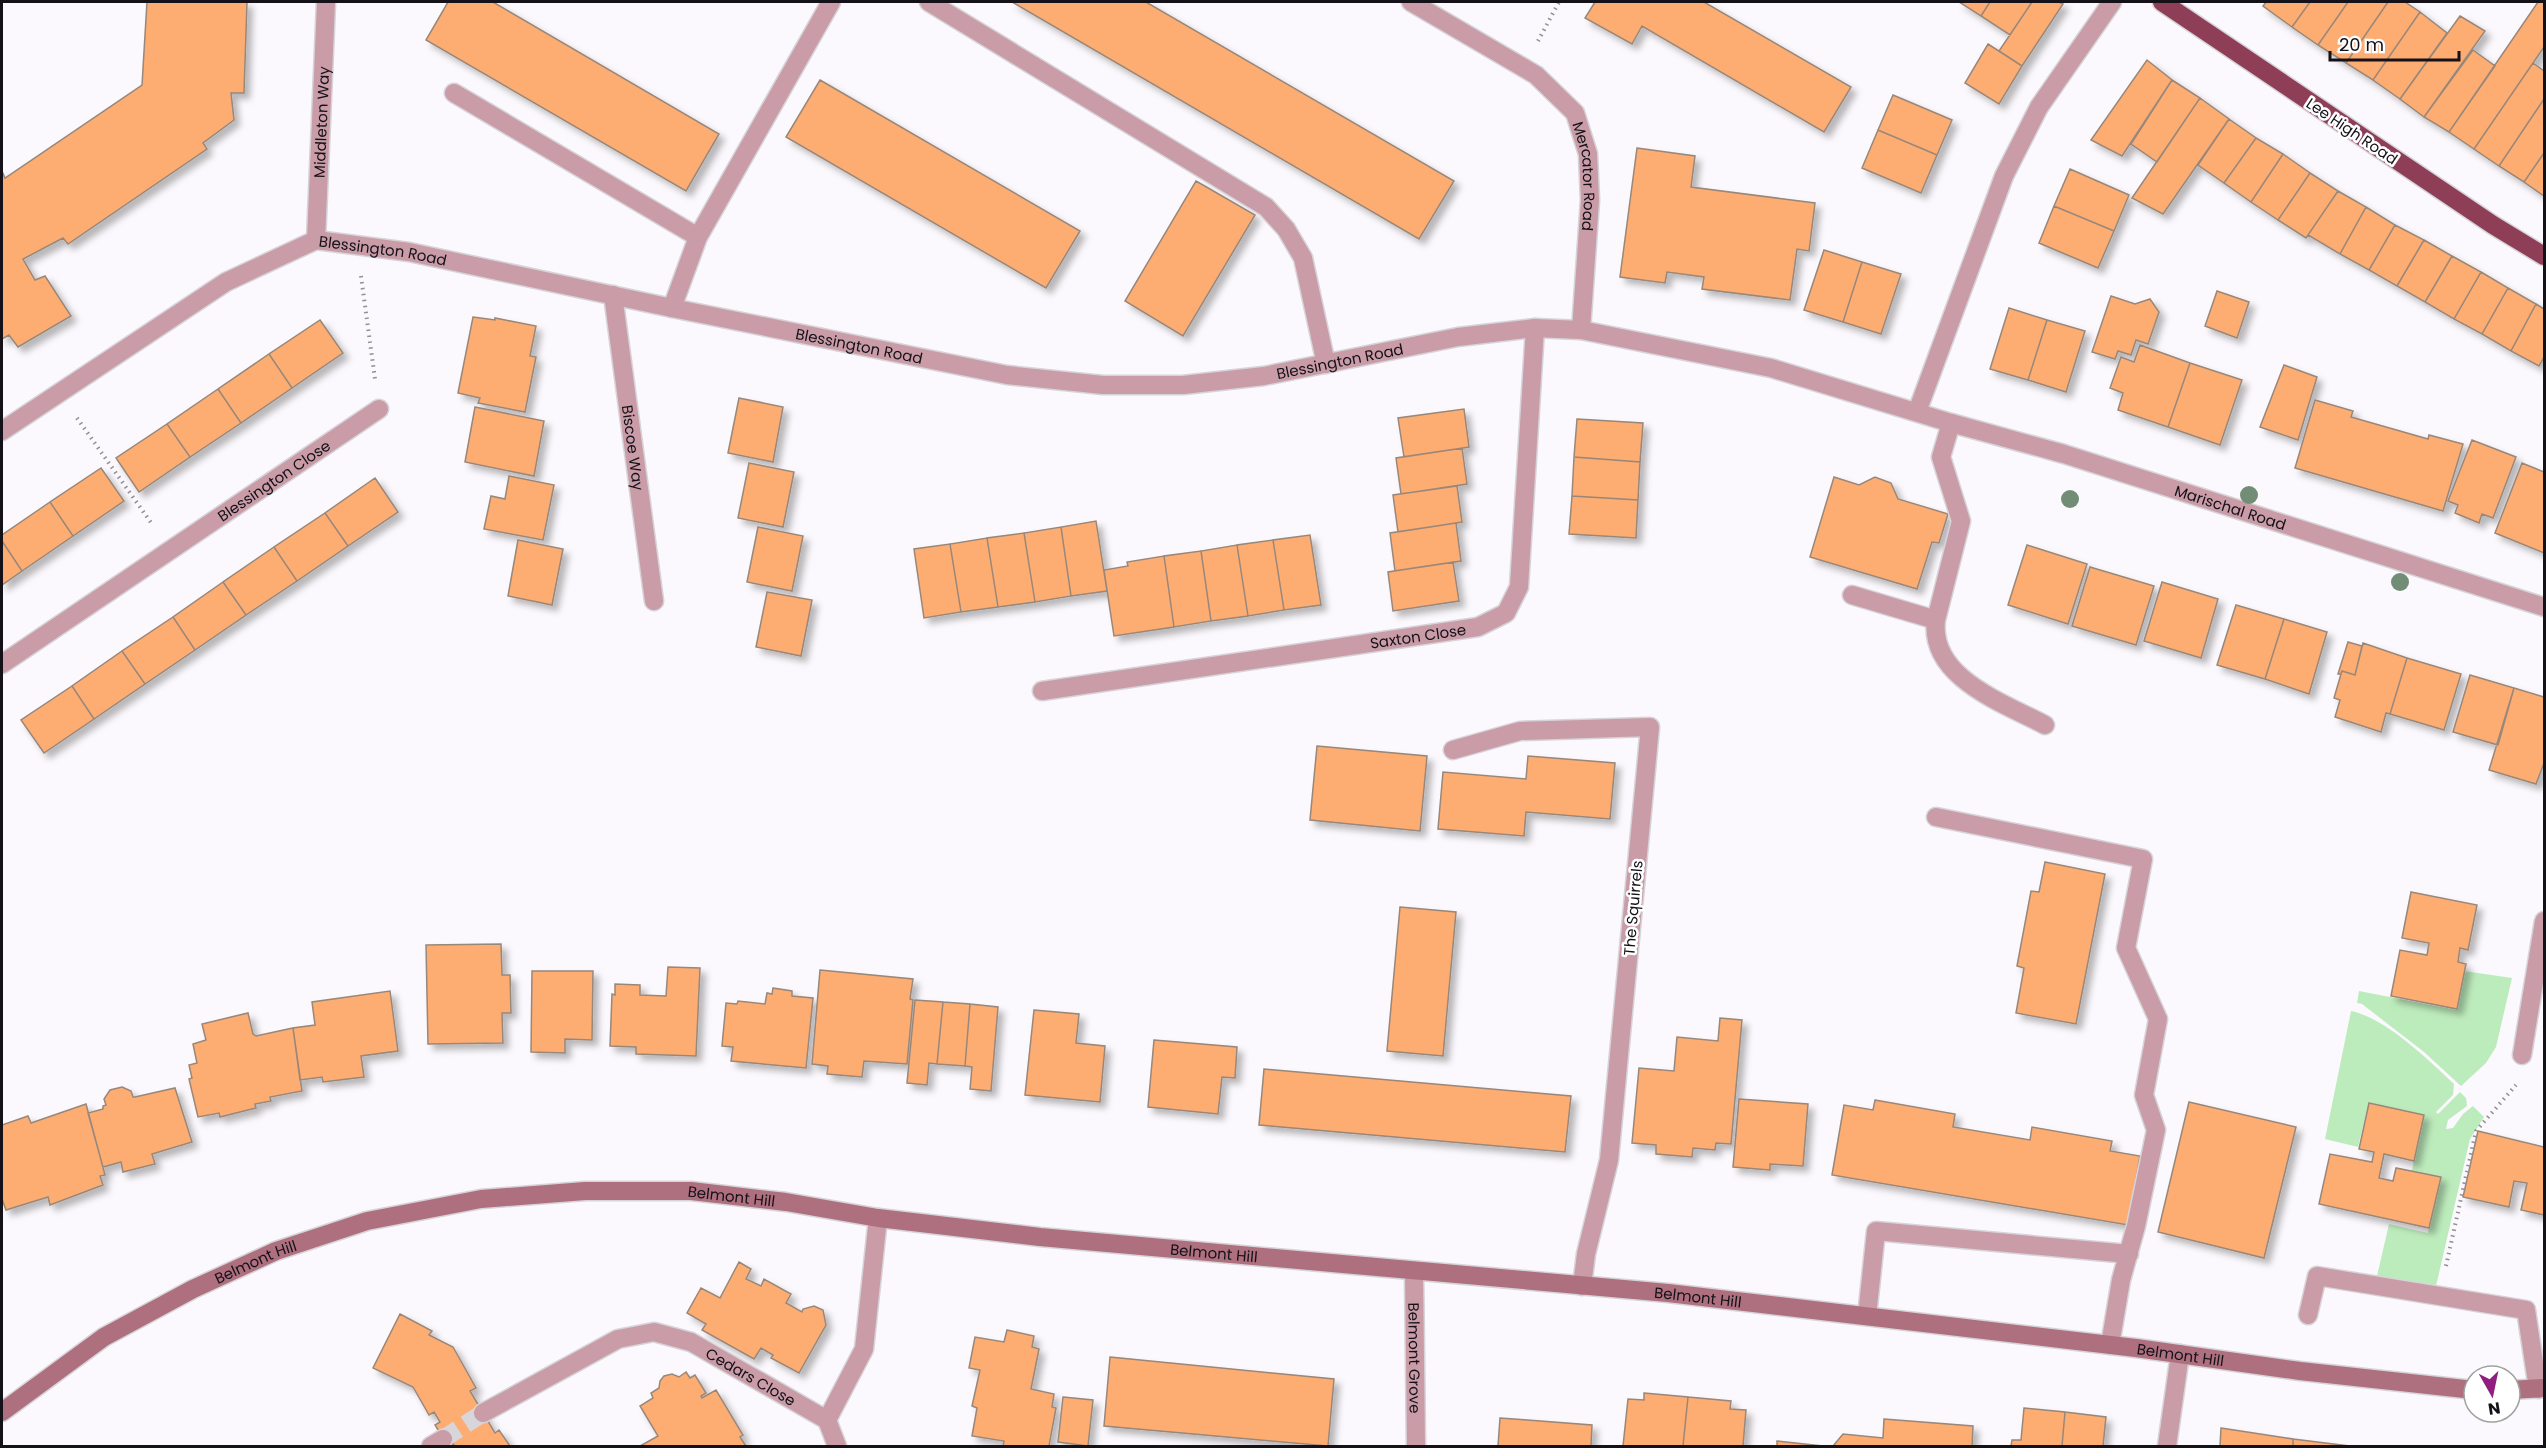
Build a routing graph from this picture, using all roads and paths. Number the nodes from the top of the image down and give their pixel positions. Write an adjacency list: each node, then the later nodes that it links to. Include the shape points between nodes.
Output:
1 (326, 2): 11 (street, Middleton Way)
2 (831, 2): 10 (street)
3 (929, 2): 18 (street, via 1266,207 1286,229 1303,258)
4 (1411, 2): 8 (street, Mercator Road)
5 (1559, 2): 8 (path)
6 (2112, 2): 22 (street, via 2039,107 2004,176)
7 (2162, 2): 13 (highway, Lee High Road, via 2482,219)
8 (1523, 68): 17 (street, Mercator Road, via 1536,75 1575,113 1588,154 1590,200)
9 (454, 93): 10 (street)
10 (698, 237): 15 (street)
11 (316, 240): 12 (street, Blessington Road); 20 (street, Blessington Road, via 226,282)
12 (357, 244): 14 (street, Blessington Road); 21 (path)
13 (2544, 256)
14 (613, 295): 15 (street, Blessington Road); 27 (street, Biscoe Way)
15 (672, 308): 18 (street, Blessington Road, via 1007,375 1103,385 1183,385)
16 (1535, 328): 17 (street, Blessington Road); 18 (street, Blessington Road, via 1458,337); 31 (street, Saxton Close, via 1519,587 1506,613 1478,627)
17 (1581, 330): 19 (street, Blessington Road)
18 (1326, 364)
19 (1771, 368): 22 (street, Marischal Road)
20 (59, 392): 24 (street, Blessington Road); 25 (path)
21 (379, 410): 25 (street, Blessington Close)
22 (1917, 412): 23 (street, Marischal Road)
23 (1951, 423): 28 (street, Marischal Road, via 2064,454); 29 (street, via 1941,456 1961,521)
24 (2, 431)
25 (170, 551): 30 (street, Blessington Close)
26 (1852, 595): 29 (street)
27 (654, 601)
28 (2544, 607)
29 (1936, 620): 32 (street, via 1934,634 1939,649 1969,685)
30 (2, 664)
31 (1042, 691)
32 (2045, 725)
33 (1452, 750): 40 (street, The Squirrels, via 1520,731 1650,727 1609,1160)
34 (1936, 817): 38 (street, via 2143,859 2126,948 2158,1019 2144,1095 2156,1130)
35 (2544, 921): 36 (street)
36 (2522, 1055): 41 (path, via 2517,1083 2476,1131)
37 (878, 1218): 39 (main road, Belmont Hill); 49 (main road, Belmont Hill, via 691,1191 585,1191 481,1199 367,1221 276,1251 194,1289 104,1337); 51 (street, via 864,1349)
38 (2129, 1254): 43 (street, via 1876,1230); 44 (street)
39 (1414, 1271): 40 (main road, Belmont Hill); 53 (street, Belmont Grove)
40 (1582, 1287): 43 (main road, Belmont Hill)
41 (2439, 1296): 42 (street, via 2317,1276); 47 (street, via 2526,1310)
42 (2308, 1315)
43 (1867, 1316): 44 (main road, Belmont Hill)
44 (2110, 1345): 45 (main road, Belmont Hill)
45 (2180, 1354): 46 (main road, Belmont Hill); 54 (street)
46 (2462, 1389)
47 (2541, 1389): 48 (main road)
48 (2522, 1390)
49 (2, 1412)
50 (483, 1413): 51 (street, Cedars Close, via 618,1339 654,1332 691,1342)
51 (827, 1420): 52 (street)
52 (837, 1446)
53 (1416, 1446)
54 (2167, 1446)

